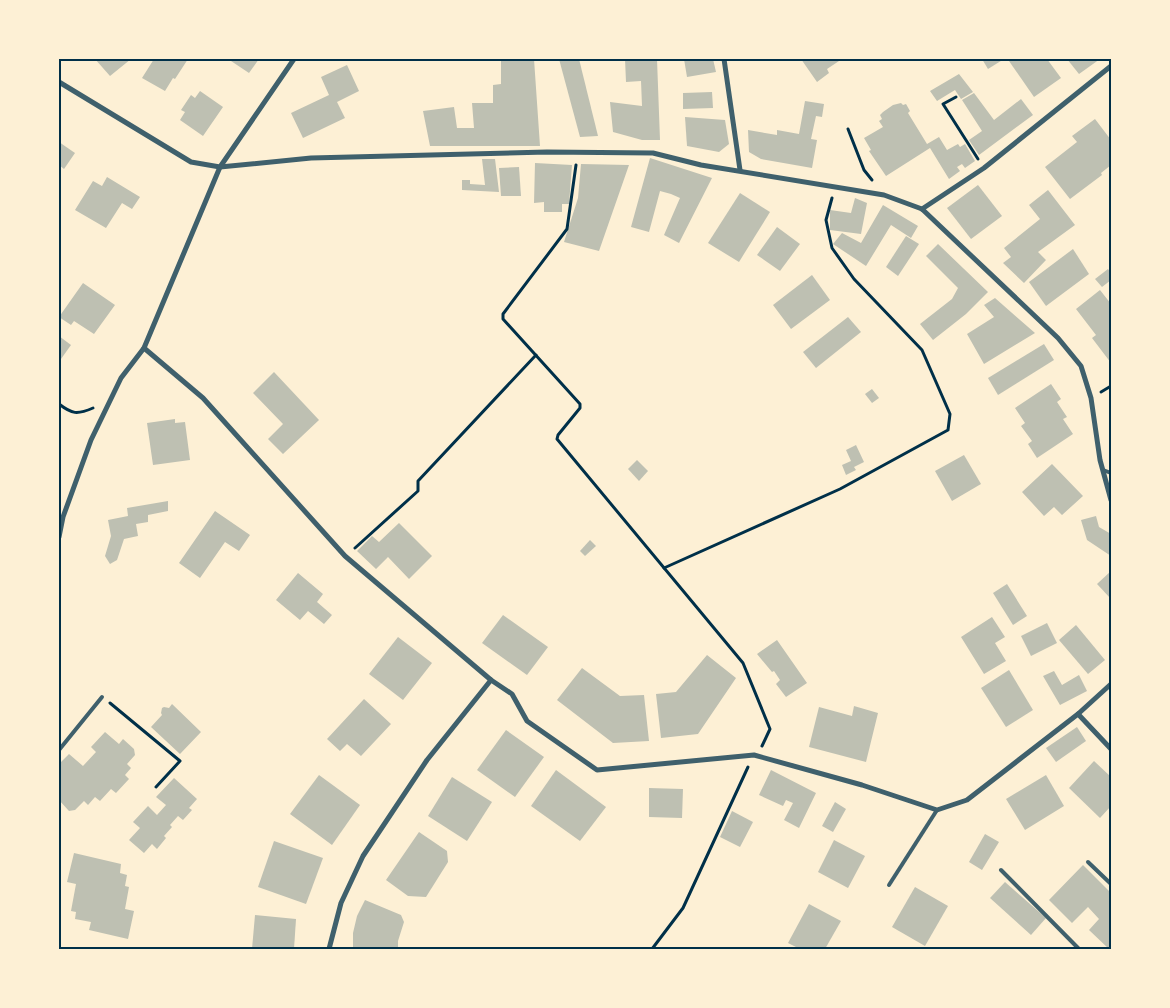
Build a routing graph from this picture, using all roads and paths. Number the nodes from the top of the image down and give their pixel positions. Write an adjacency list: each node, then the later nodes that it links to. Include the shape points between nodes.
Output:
1 (294, 59): 8 (street)
2 (724, 59): 10 (street)
3 (1111, 66): 9 (street)
4 (59, 82): 8 (street, via 191,162)
5 (956, 97): 9 (path, via 943,104)
6 (848, 129): 12 (path, via 864,170)
7 (576, 153): 8 (street, via 311,158); 10 (street, via 653,153 701,165); 15 (path, via 566,229 503,314)
8 (220, 167): 14 (street)
9 (984, 168): 13 (street)
10 (740, 170): 11 (street)
11 (835, 187): 12 (street); 21 (path, via 826,220 832,248 854,278 922,350 950,414 950,426 840,489)
12 (884, 195): 13 (street)
13 (922, 209): 16 (street, via 1058,338 1080,366 1091,398)
14 (144, 348): 19 (street, via 121,378 91,440); 20 (street, via 202,398)
15 (536, 355): 20 (path, via 418,480 418,491); 21 (path, via 580,404 557,439)
16 (1103, 470): 17 (lane); 18 (street)
17 (1111, 473)
18 (1111, 500)
19 (59, 537)
20 (345, 556): 22 (street)
21 (664, 568): 28 (path, via 743,663 770,729 760,751)
22 (491, 680): 28 (street, via 512,694 527,722 597,770); 35 (street, via 426,760 363,856 341,903)
23 (1111, 684): 25 (street)
24 (102, 697): 26 (lane); 29 (path, via 180,761)
25 (1078, 714): 27 (street); 30 (street, via 967,800)
26 (59, 750)
27 (1111, 750)
28 (754, 755): 30 (street); 36 (path, via 684,908)
29 (156, 787)
30 (937, 810): 34 (lane)
31 (1088, 862): 33 (lane)
32 (1001, 870): 37 (lane)
33 (1111, 884)
34 (889, 885)
35 (329, 949)
36 (652, 949)
37 (1079, 949)

